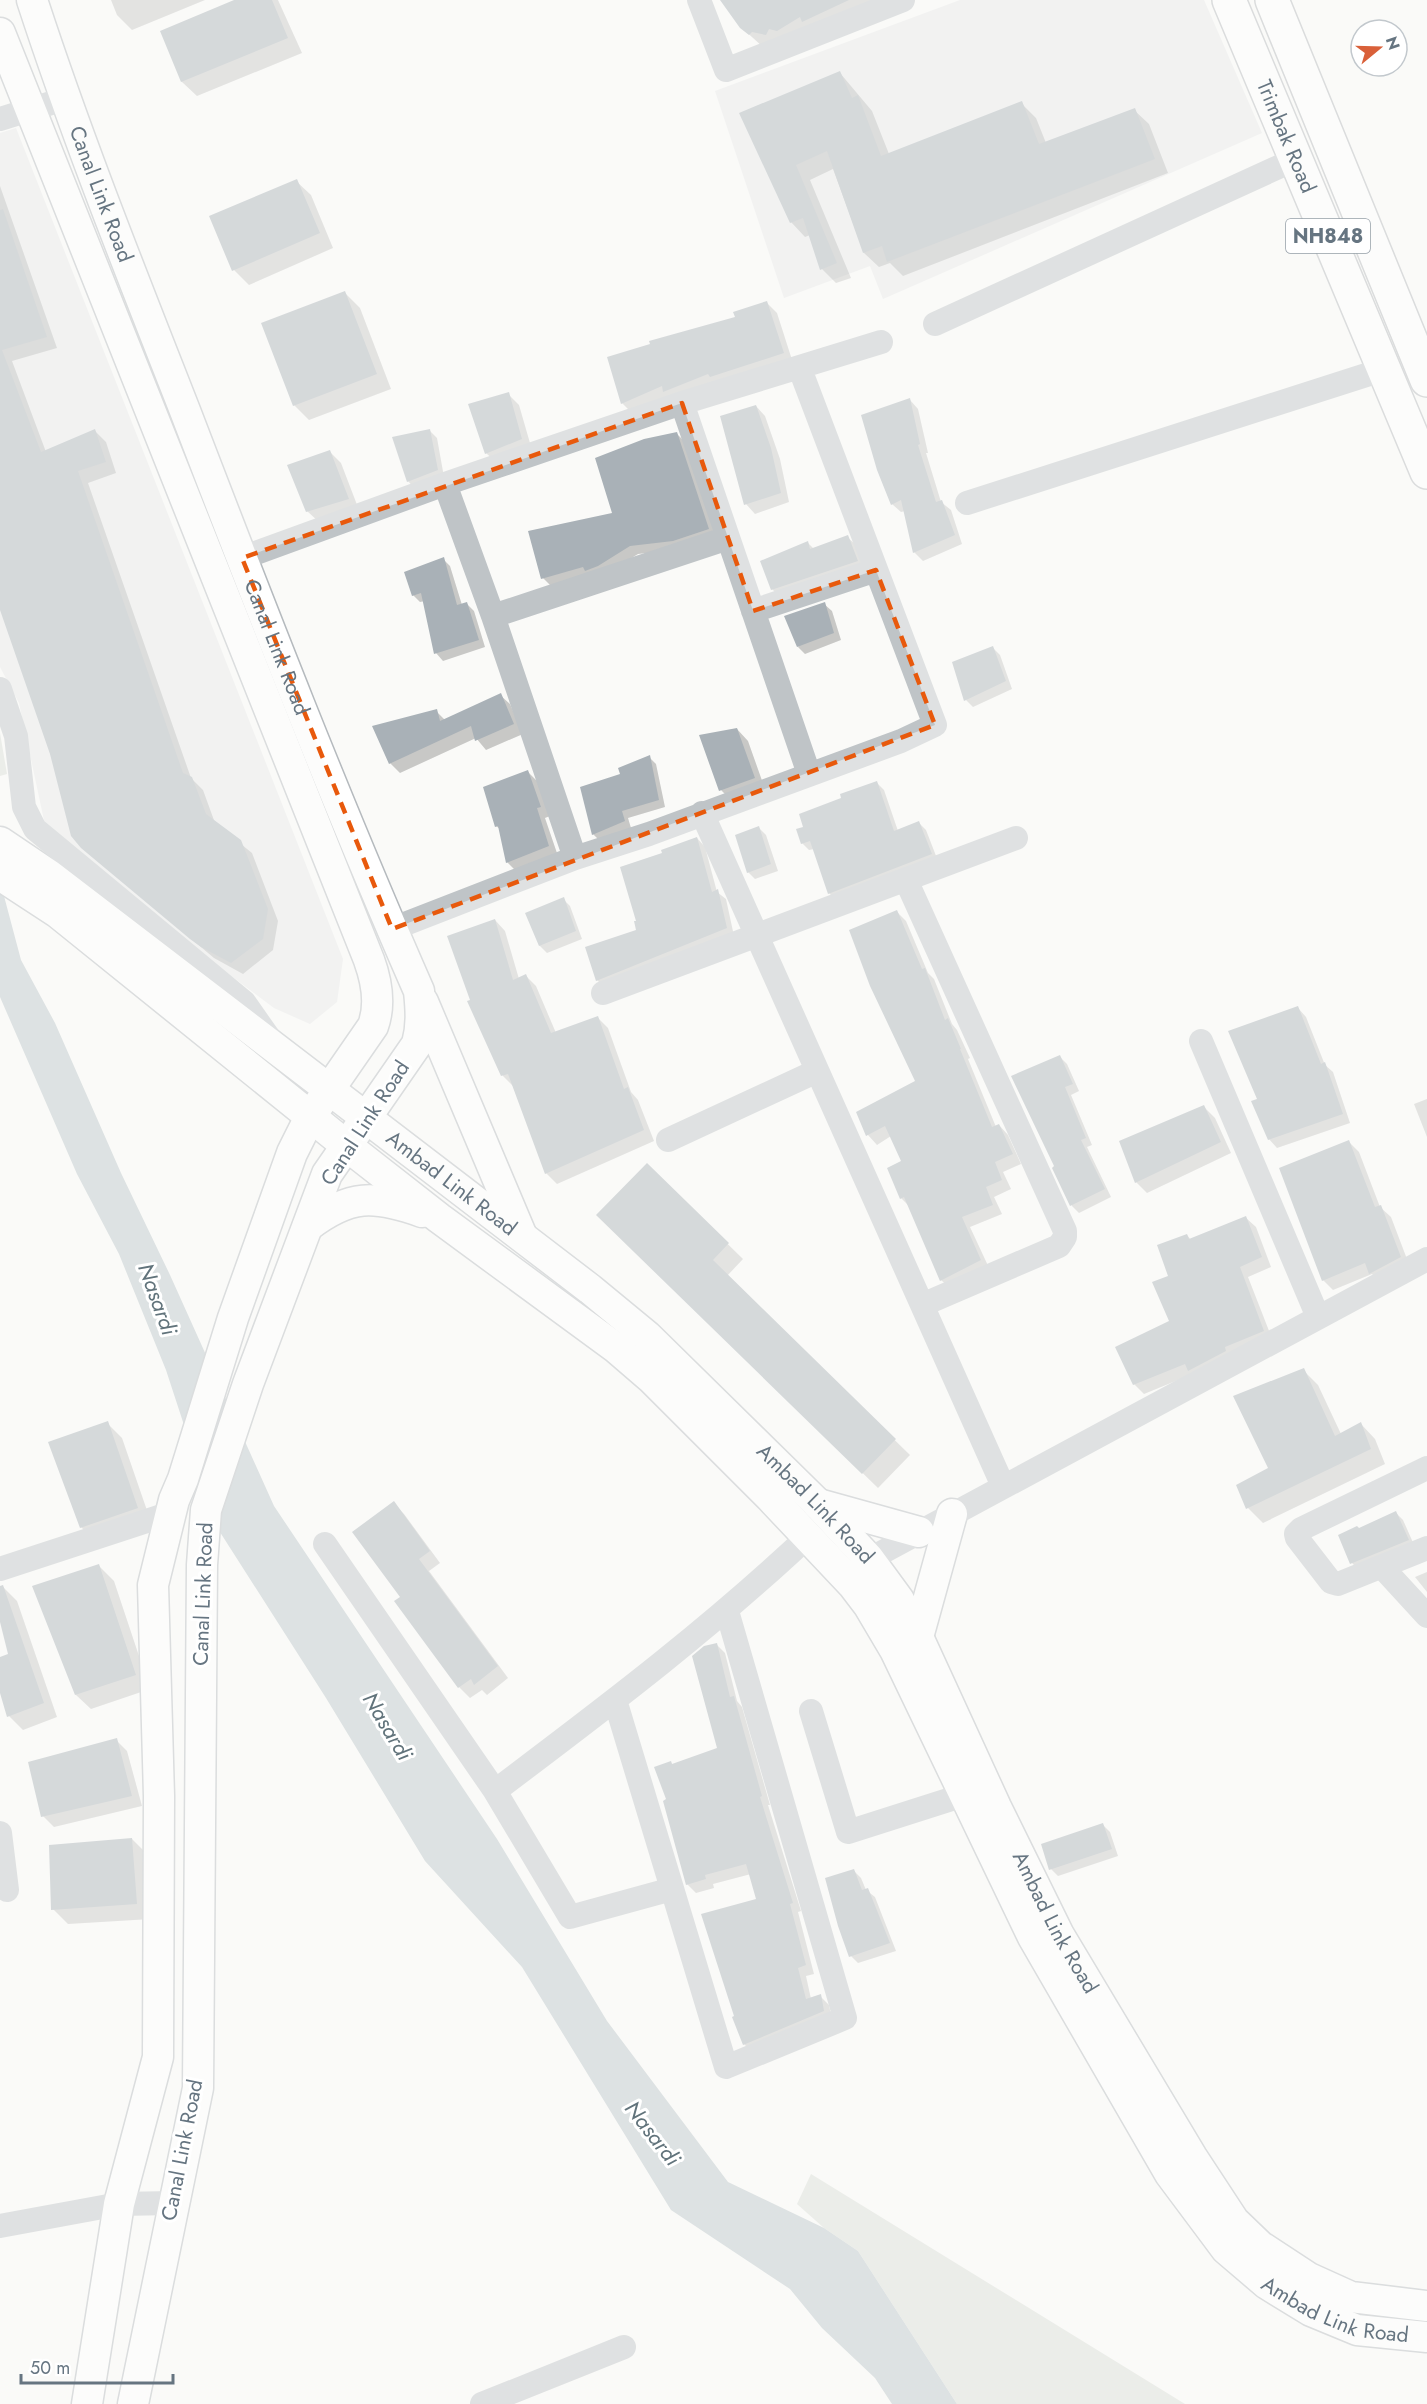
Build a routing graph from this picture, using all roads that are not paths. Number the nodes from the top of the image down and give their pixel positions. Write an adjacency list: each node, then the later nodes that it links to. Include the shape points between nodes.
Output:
1 (32, 0): 7 (main road, Canal Link Road)
2 (699, 0): 3 (street, via 726,70)
3 (903, 0)
4 (1228, 0): 10 (highway, Trimbak Road / NH848)
5 (1272, 0): 15 (highway, Trimbak Road, via 1388,260)
6 (0, 33): 8 (main road, Canal Link Road)
7 (64, 99): 8 (street); 21 (main road, Canal Link Road)
8 (30, 110): 9 (street); 40 (main road, Canal Link Road, via 374,972 378,999 375,1020)
9 (0, 119)
10 (1296, 159): 11 (street); 14 (highway, Trimbak Road / NH848)
11 (935, 324)
12 (880, 342): 13 (street)
13 (800, 369): 16 (street); 22 (street)
14 (1385, 369): 17 (highway, Trimbak Road / NH848); 19 (street)
15 (1427, 380)
16 (682, 404): 18 (street); 20 (street)
17 (1427, 472)
18 (446, 484): 21 (street); 24 (street)
19 (967, 503)
20 (728, 538): 23 (street); 24 (street)
21 (242, 558): 33 (main road, Canal Link Road)
22 (876, 570): 23 (street); 26 (street, via 935,725)
23 (753, 611): 26 (street)
24 (494, 616): 30 (street)
25 (0, 689): 35 (street, via 16,736 24,807 36,829)
26 (808, 774): 27 (street)
27 (702, 813): 30 (street); 34 (street)
28 (1016, 838): 32 (street)
29 (0, 842): 35 (main road, Ambad Link Road)
30 (575, 858): 33 (street)
31 (0, 875): 41 (main road, Ambad Link Road, via 58,913)
32 (906, 880): 34 (street); 49 (street, via 1065,1231 1059,1246)
33 (392, 929): 36 (main road, Canal Link Road)
34 (756, 935): 37 (street); 39 (street)
35 (216, 991): 40 (main road, Ambad Link Road, via 275,1047)
36 (419, 991): 42 (main road, Canal Link Road, via 421,1029 417,1044); 47 (main road)
37 (603, 993)
38 (1201, 1041): 50 (street)
39 (817, 1071): 43 (street); 49 (street)
40 (330, 1089): 41 (main road, Canal Link Road); 42 (main road, Ambad Link Road)
41 (310, 1117): 44 (main road, Ambad Link Road); 54 (main road, Canal Link Road, via 282,1180)
42 (367, 1117): 44 (main road, Canal Link Road); 47 (main road, Ambad Link Road)
43 (668, 1140)
44 (347, 1146): 45 (main road, Ambad Link Road); 46 (main road, Canal Link Road, via 327,1174)
45 (439, 1218): 46 (main road, via 398,1203 371,1200 342,1203); 57 (main road, Ambad Link Road, via 616,1348 661,1388)
46 (308, 1226): 74 (main road, Canal Link Road, via 248,1384 206,1510 202,1565 198,2088)
47 (522, 1237): 53 (main road, Ambad Link Road, via 647,1336)
48 (1427, 1259): 50 (street)
49 (922, 1305): 52 (street)
50 (1318, 1317): 52 (street)
51 (1427, 1468): 61 (street, via 1297,1531 1297,1538 1334,1584)
52 (1003, 1486): 55 (street)
53 (823, 1510): 56 (main road); 57 (street); 60 (main road, Ambad Link Road)
54 (171, 1513): 62 (street); 75 (main road, Canal Link Road, via 153,1585 159,1796 158,2057)
55 (952, 1514): 56 (street); 66 (main road)
56 (919, 1532): 60 (street)
57 (807, 1537): 63 (main road, Ambad Link Road); 64 (street)
58 (325, 1544): 69 (street)
59 (1427, 1548): 61 (street)
60 (869, 1559): 63 (street); 66 (main road, Ambad Link Road, via 899,1600)
61 (1382, 1567): 65 (street)
62 (0, 1569)
63 (843, 1574): 70 (main road, Ambad Link Road, via 869,1606 896,1650)
64 (727, 1611): 67 (street); 72 (street, via 845,2018 726,2067)
65 (1427, 1616)
66 (918, 1637): 77 (main road, Ambad Link Road, via 1059,1935 1234,2221 1260,2246 1309,2278 1351,2296)
67 (615, 1700): 69 (street); 72 (street)
68 (811, 1711): 70 (street, via 848,1832)
69 (495, 1791): 72 (street, via 570,1917)
70 (964, 1795): 78 (main road, Ambad Link Road, via 1033,1937 1170,2174 1226,2249 1267,2284 1311,2311 1357,2330)
71 (0, 1833): 73 (street)
72 (672, 1889)
73 (7, 1890)
74 (173, 2203): 75 (street); 81 (main road, Canal Link Road)
75 (119, 2204): 76 (street); 80 (main road, Canal Link Road)
76 (0, 2226)
77 (1427, 2306)
78 (1427, 2337)
79 (624, 2347): 82 (street)
80 (87, 2404)
81 (133, 2404)
82 (482, 2404)

